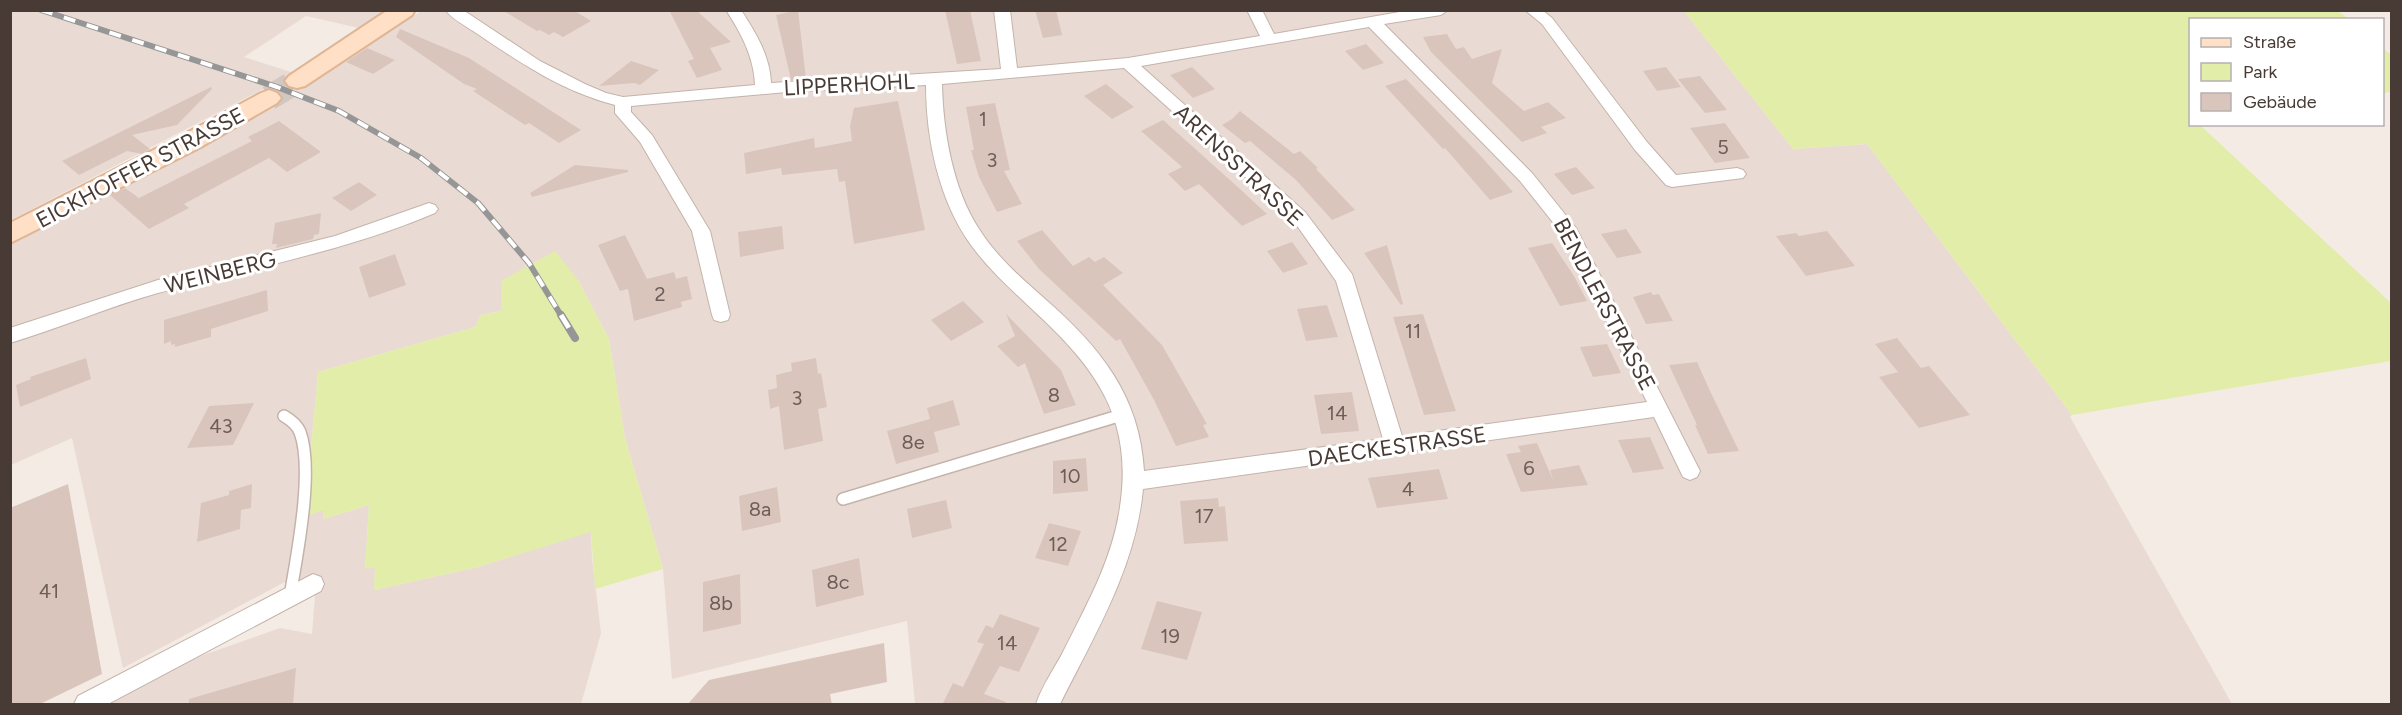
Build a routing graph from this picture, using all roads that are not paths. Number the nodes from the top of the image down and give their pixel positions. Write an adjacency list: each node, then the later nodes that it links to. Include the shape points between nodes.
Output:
1 (404, 10): 13 (main road)
2 (452, 10): 16 (street, LIPPERHOHL, via 567,83 595,96)
3 (733, 10): 14 (street, via 753,40)
4 (1002, 10): 11 (street)
5 (1254, 10): 9 (street)
6 (1441, 10): 8 (street, LIPPERHOHL)
7 (1532, 10): 17 (street, via 1547,21 1672,181)
8 (1374, 23): 9 (street, LIPPERHOHL); 22 (street, BENDLERSTRASSE, via 1551,206 1569,232)
9 (1269, 39): 10 (street, LIPPERHOHL)
10 (1128, 63): 11 (street, LIPPERHOHL); 25 (street, ARENSSTRASSE, via 1299,216 1344,279)
11 (1010, 74): 12 (street, LIPPERHOHL)
12 (934, 80): 14 (street, LIPPERHOHL); 23 (street, via 933,105 960,213 987,253 1094,359)
13 (297, 81)
14 (763, 89): 16 (street, LIPPERHOHL)
15 (269, 98): 19 (main road, EICKHOFFER STRASSE)
16 (623, 102): 20 (street, via 623,113 646,138 701,231)
17 (1737, 174)
18 (429, 209): 21 (street, WEINBERG, via 395,225 332,245 146,290)
19 (10, 234)
20 (721, 315)
21 (10, 336)
22 (1660, 408): 25 (street, DAECKESTRASSE); 26 (street, BENDLERSTRASSE)
23 (1125, 414): 27 (street); 28 (lane)
24 (284, 416): 30 (lane, via 300,430 303,450 300,542)
25 (1395, 446): 27 (street, DAECKESTRASSE)
26 (1690, 471)
27 (1133, 481): 32 (street, via 1121,547)
28 (843, 499)
29 (313, 584): 30 (street)
30 (290, 596): 31 (street)
31 (86, 705)
32 (1048, 705)

